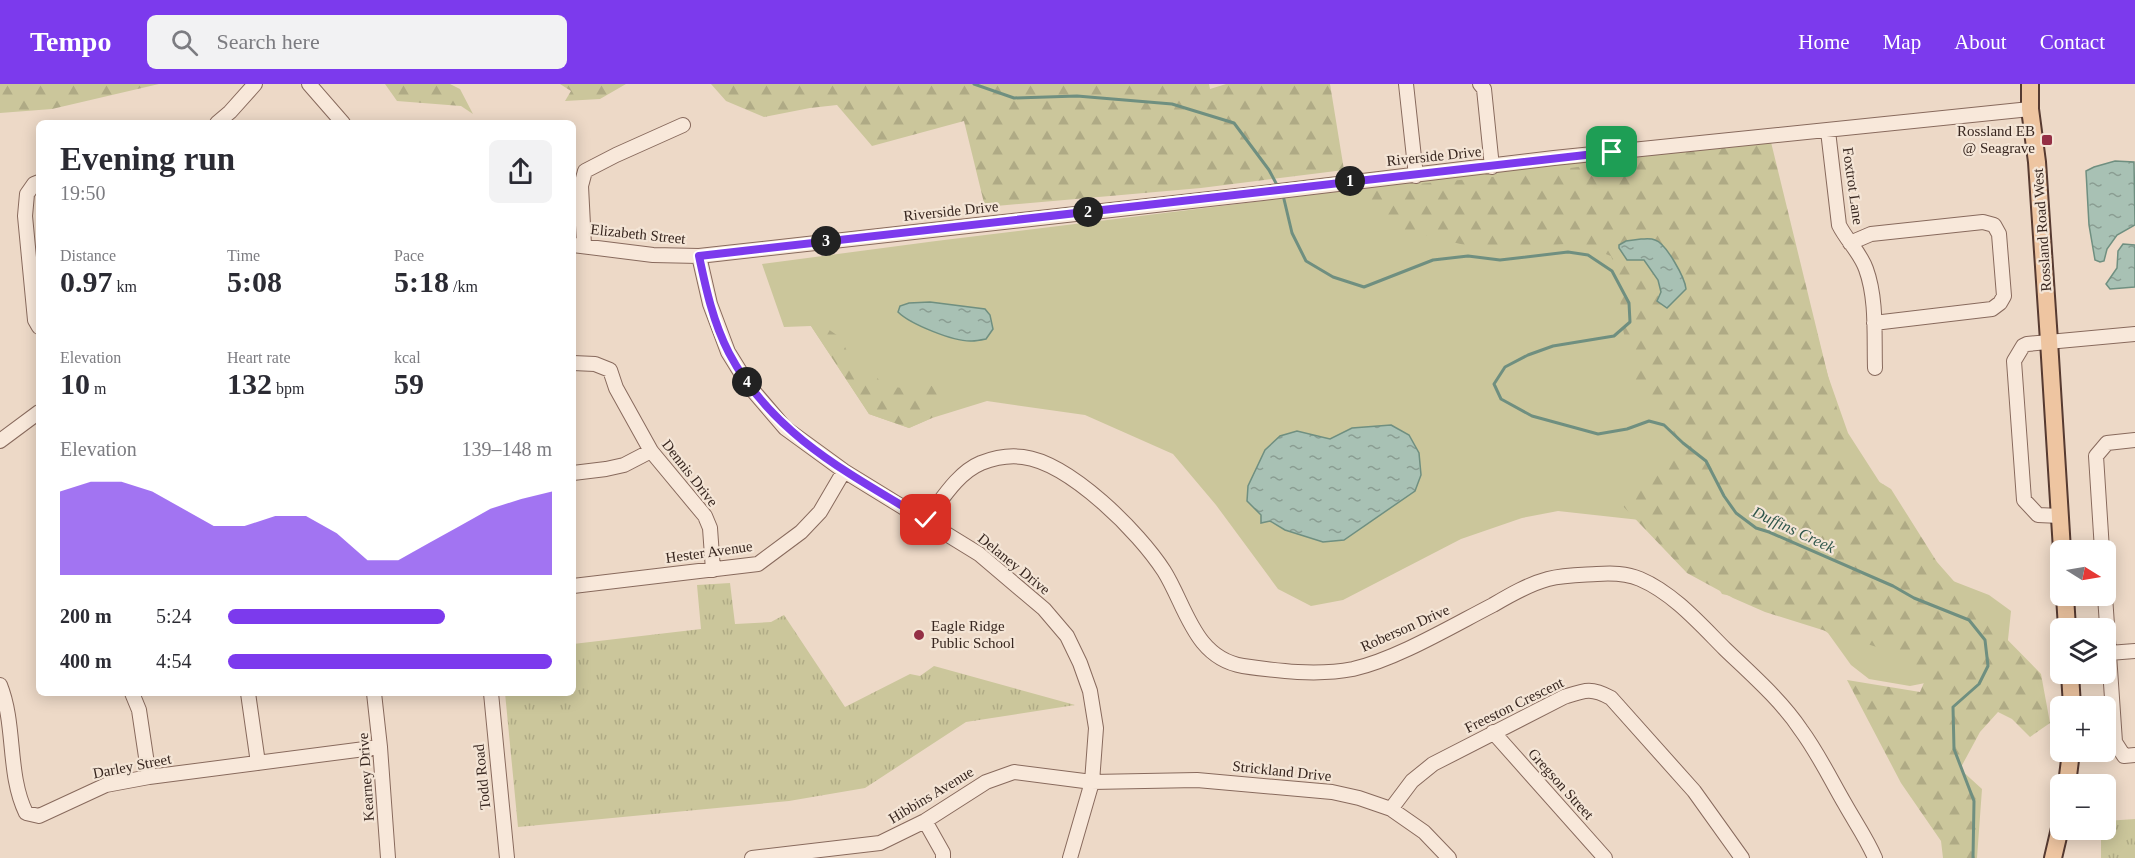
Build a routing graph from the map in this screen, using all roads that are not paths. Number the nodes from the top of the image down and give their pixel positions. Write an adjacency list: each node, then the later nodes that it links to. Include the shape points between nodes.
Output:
1 (255, 84): 7 (street)
2 (309, 84): 8 (street)
3 (1406, 84): 12 (street)
4 (1480, 84): 11 (street, via 1484,89)
5 (2030, 84): 6 (main road, Rossland Road West)
6 (2030, 109): 10 (street, Riverside Drive); 20 (main road, Rossland Road West)
7 (221, 120)
8 (340, 120)
9 (683, 125): 15 (street, via 585,171)
10 (1828, 131): 11 (street, Riverside Drive); 14 (street, Foxtrot Lane, via 1839,225)
11 (1492, 167): 12 (street, Riverside Drive)
12 (1416, 176): 16 (street, Riverside Drive)
13 (36, 183): 17 (street, via 27,194 25,216)
14 (1851, 243): 18 (street, Foxtrot Lane, via 1866,268); 18 (street, via 1872,234 1983,222 1994,225 1999,234 2004,296 1997,306)
15 (579, 245): 16 (street, Elizabeth Street, via 653,255)
16 (699, 256): 27 (street, Delaney Drive, via 716,322 749,387 785,428)
17 (36, 322)
18 (1874, 323): 22 (street)
19 (2135, 334): 20 (street)
20 (2049, 341): 29 (main road, Rossland Road West); 29 (street, via 2023,346 2014,361 2024,500 2038,515)
21 (576, 363): 26 (street, Dennis Drive, via 595,364 609,370)
22 (1875, 368)
23 (36, 414): 25 (street)
24 (2135, 440): 32 (street, via 2107,443 2096,456)
25 (0, 441)
26 (651, 451): 28 (street, via 624,465); 33 (street, Dennis Drive, via 705,516 710,528)
27 (844, 471): 30 (street, Delaney Drive); 33 (street, Hester Avenue, via 820,512 771,556 758,564)
28 (576, 473)
29 (2060, 516): 31 (main road, Rossland Road West)
30 (926, 520): 48 (street, Delaney Drive, via 979,554 1044,609 1067,636 1093,699 1096,728); 60 (street, Roberson Drive, via 958,478 978,464 1004,457 1040,461 1068,476 1133,531 1164,571 1209,651 1239,665 1293,672 1328,673 1381,660 1523,588 1549,579 1617,573 1638,578 1662,591 1707,631 1801,729)
31 (2061, 540)
32 (2101, 540)
33 (713, 570): 34 (street, Hester Avenue)
34 (576, 586)
35 (2135, 651): 36 (street)
36 (2116, 652)
37 (2111, 684): 45 (street, via 2115,742 2124,756)
38 (0, 685): 47 (street, Darley Street, via 18,797 26,813 39,816 106,785)
39 (133, 696): 47 (street)
40 (248, 696): 46 (street)
41 (374, 696): 44 (street, Kearney Drive)
42 (491, 696): 53 (street, Todd Road)
43 (1493, 732): 49 (street, Freeston Crescent, via 1433,764 1412,781); 58 (street, Gregson Street); 59 (street, Freeston Crescent, via 1586,689 1611,698 1694,791)
44 (380, 747): 46 (street, Darley Street); 52 (street, Kearney Drive)
45 (2135, 756)
46 (258, 763): 47 (street, Darley Street)
47 (149, 777)
48 (1092, 782): 49 (street, Strickland Drive, via 1197,780 1292,788 1332,792); 50 (street, Hibbins Avenue, via 1014,772 1000,775); 56 (street, Delaney Drive)
49 (1391, 809): 57 (street, Strickland Drive, via 1424,832)
50 (925, 821): 54 (street, Hibbins Avenue, via 880,843); 55 (street)
51 (2057, 840): 61 (main road)
52 (388, 858)
53 (507, 858)
54 (752, 858)
55 (943, 858)
56 (1070, 858)
57 (1449, 858)
58 (1605, 858)
59 (1742, 858)
60 (1875, 858)
61 (2053, 858)

